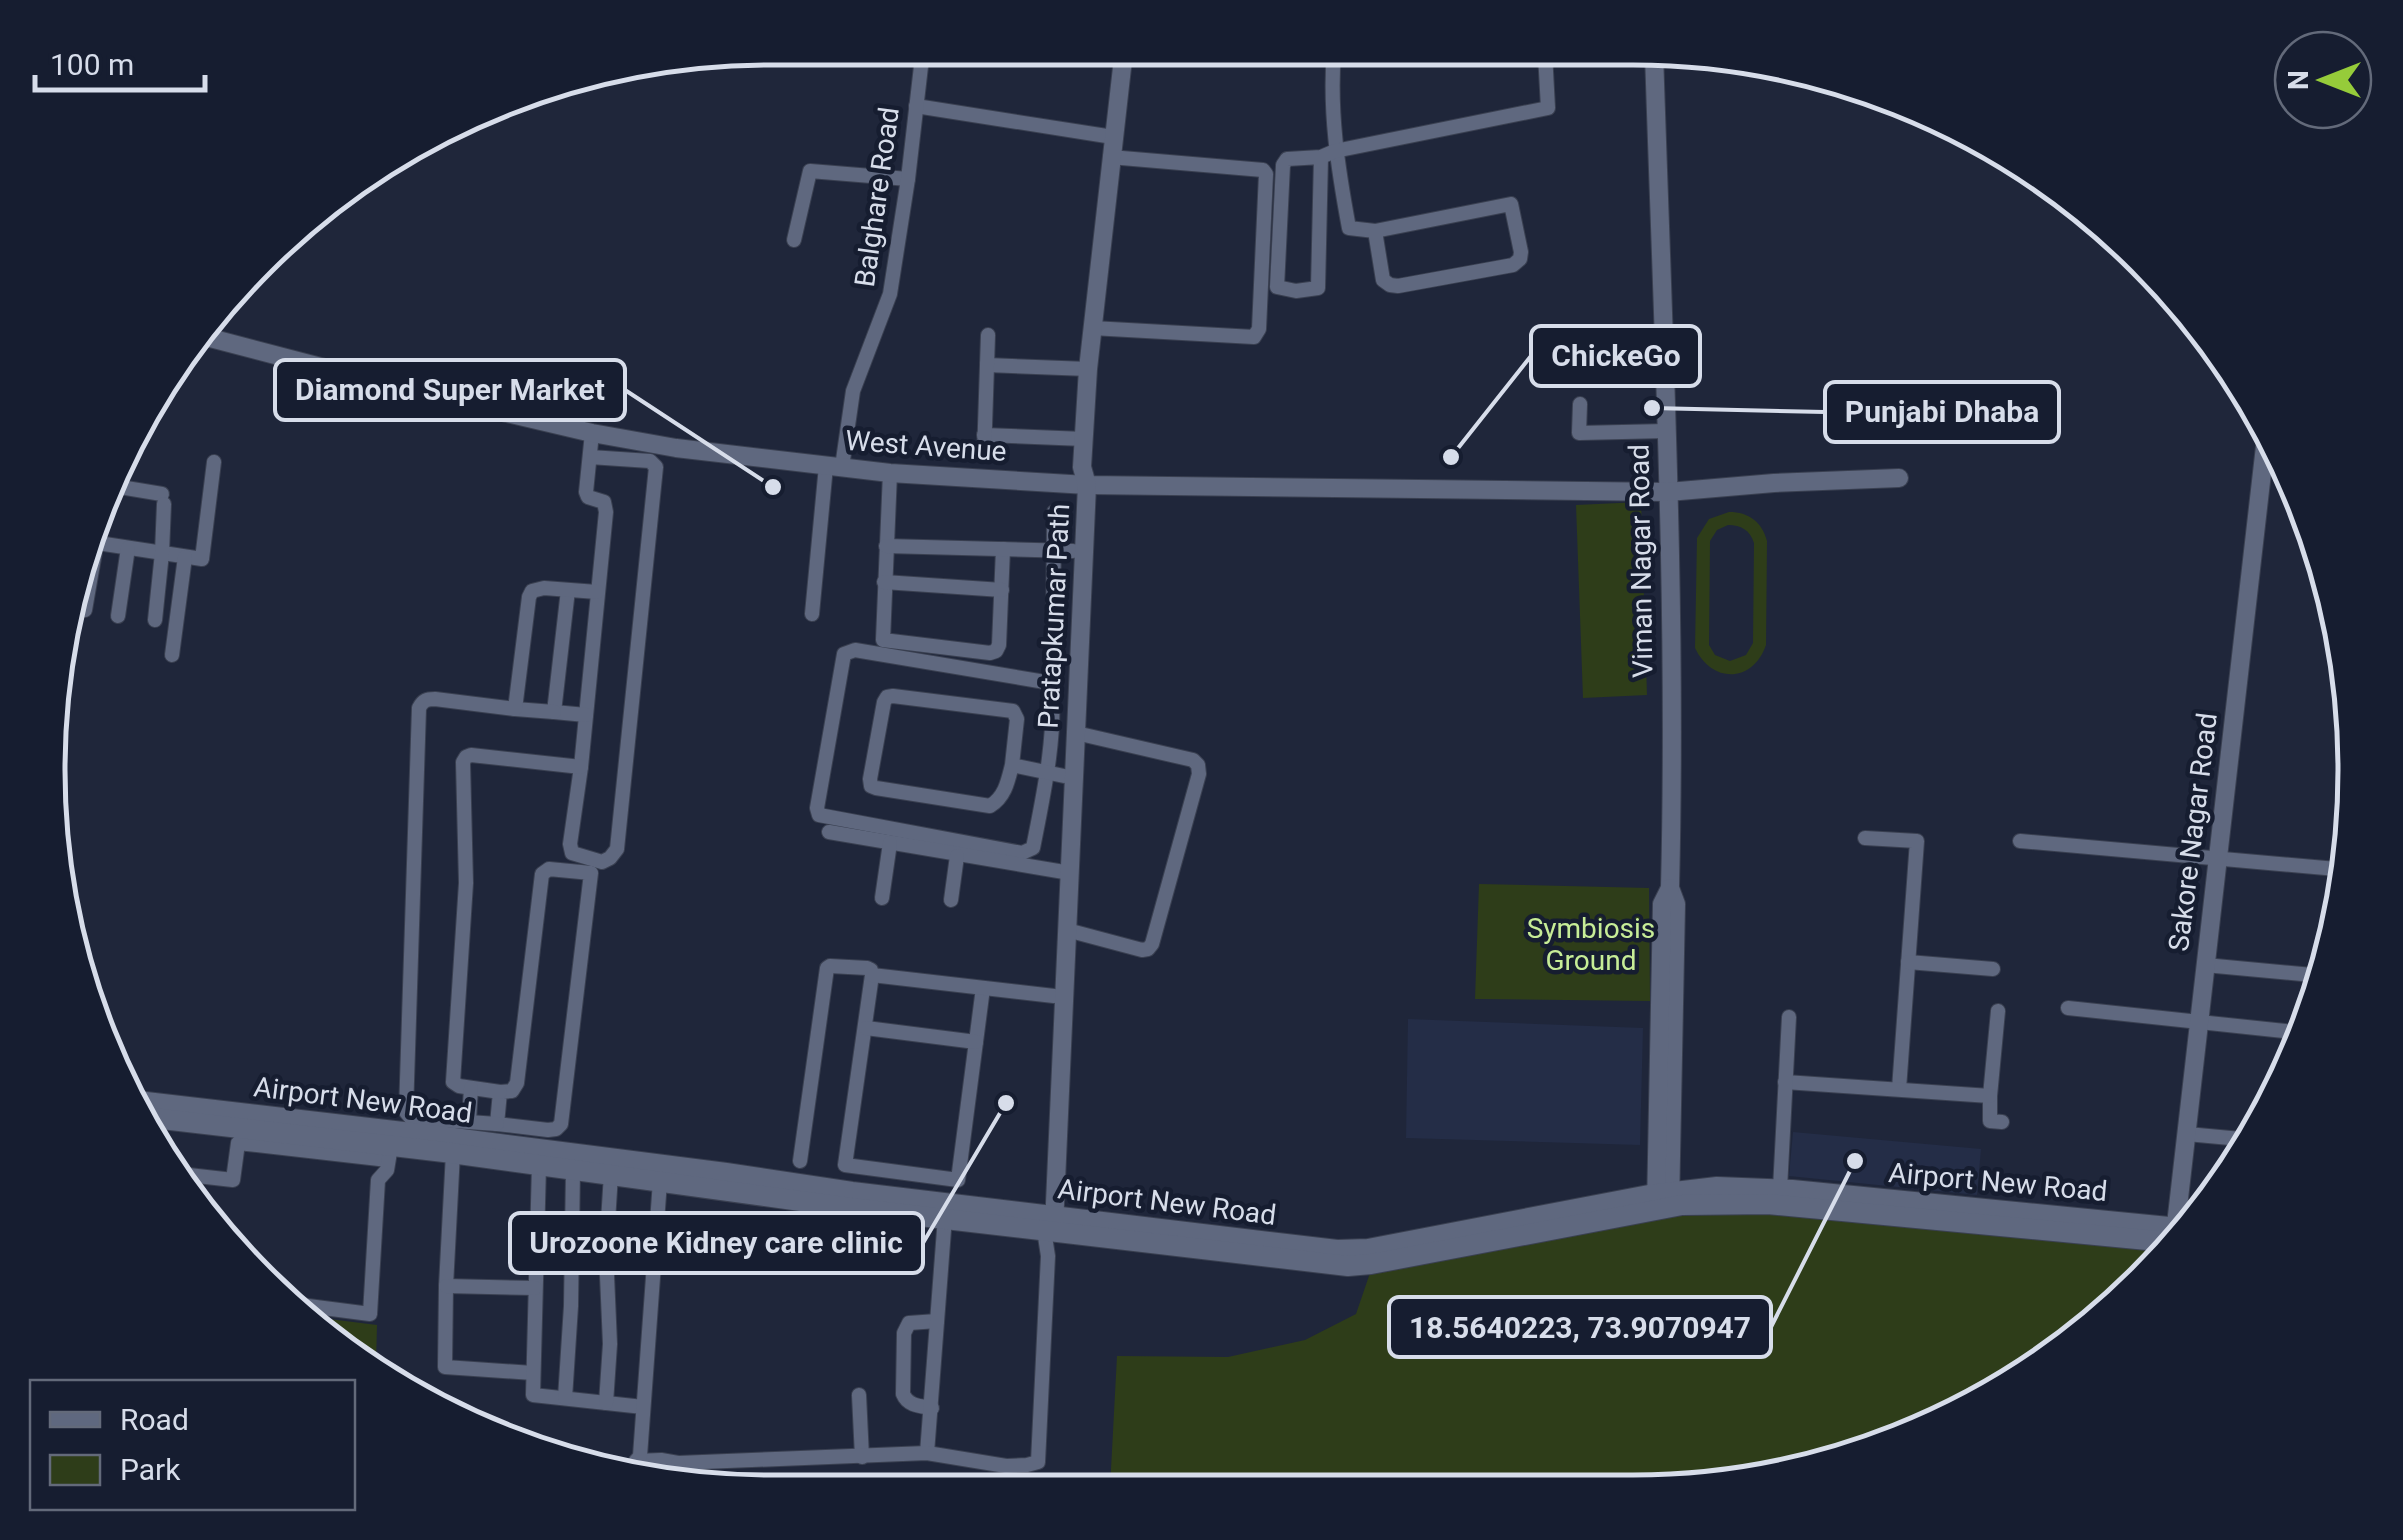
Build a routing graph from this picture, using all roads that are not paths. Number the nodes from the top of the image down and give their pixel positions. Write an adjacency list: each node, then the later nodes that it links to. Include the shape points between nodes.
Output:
1 (921, 65): 6 (street, Balghare Road)
2 (1122, 65): 7 (street)
3 (1333, 65): 8 (street)
4 (1546, 65): 8 (street, via 1548,108)
5 (1654, 66): 19 (street, Viman Nagar Road)
6 (916, 106): 7 (street); 10 (street, Balghare Road)
7 (1113, 137): 9 (street)
8 (1328, 154): 8 (street, via 1283,164 1277,286 1318,288); 11 (street, via 1349,228)
9 (1110, 157): 13 (street); 13 (street, via 1263,170 1259,329 1254,337)
10 (908, 179): 12 (street, via 810,171); 27 (street, Balghare Road, via 890,294 852,391)
11 (1375, 231): 11 (street, via 1383,280 1390,285 1513,264 1522,252 1511,204)
12 (794, 240)
13 (1092, 328): 17 (street)
14 (988, 335): 16 (street)
15 (213, 339): 20 (street, West Avenue)
16 (987, 365): 17 (street); 21 (street)
17 (1088, 369): 22 (street)
18 (1580, 404): 19 (street, via 1580,432)
19 (1666, 432): 32 (street, Viman Nagar Road)
20 (592, 433): 25 (street); 27 (street, West Avenue)
21 (984, 435): 22 (street); 23 (street)
22 (1084, 440): 30 (street)
23 (984, 456)
24 (2265, 457): 63 (street, Sakore Nagar Road)
25 (590, 458): 44 (street, via 587,494 606,506); 64 (street, via 656,467 617,848)
26 (214, 462): 40 (street, via 202,559)
27 (834, 466): 28 (street, West Avenue); 45 (street, Balghare Road)
28 (890, 473): 30 (street, West Avenue); 35 (street)
29 (1898, 478): 32 (street, West Avenue)
30 (1081, 479): 32 (street, West Avenue); 38 (street, Pratapkumar Path); 50 (street, Pratapkumar Path)
31 (124, 488): 39 (street, via 163,498)
32 (1668, 492): 106 (street, Viman Nagar Road, via 1672,773 1670,888 1662,904)
33 (1054, 512): 38 (street)
34 (102, 544): 36 (street)
35 (886, 546): 37 (street); 41 (street)
36 (128, 548): 39 (street); 46 (street)
37 (1003, 549): 38 (street); 43 (street)
38 (1064, 551): 49 (street); 50 (street, Pratapkumar Path)
39 (162, 553): 40 (street); 47 (street)
40 (185, 556): 48 (street)
41 (884, 582): 43 (street); 43 (street, via 884,640 990,653 1000,645)
42 (568, 590): 44 (street); 51 (street, via 537,588 529,597); 52 (street)
43 (1002, 590)
44 (597, 592): 53 (street)
45 (812, 614)
46 (118, 616)
47 (155, 620)
48 (172, 655)
49 (1053, 661)
50 (1074, 681): 54 (street, Pratapkumar Path); 57 (street, Pratapkumar Path)
51 (516, 709): 52 (street); 92 (street, via 435,699 419,708 406,1112 411,1118)
52 (554, 712): 53 (street)
53 (586, 715): 56 (street)
54 (1076, 733): 66 (street, Pratapkumar Path); 69 (street, via 1193,760 1199,774 1148,949)
55 (1012, 765): 55 (street, via 1006,787 990,806 870,786 884,702 893,696 1013,711); 57 (street)
56 (581, 767): 64 (street, via 570,844); 86 (street, via 472,756 463,762 466,883 453,1082)
57 (1055, 774): 57 (street, via 1051,683 855,650 844,654 819,815 1022,852 1033,848); 66 (street, Pratapkumar Path)
58 (828, 832): 61 (street)
59 (1865, 838): 70 (street, via 1917,841)
60 (2020, 842): 63 (street)
61 (890, 843): 62 (street); 67 (street)
62 (957, 856): 66 (street); 68 (street)
63 (2218, 858): 65 (street); 71 (street, Sakore Nagar Road)
64 (595, 867): 88 (street, via 542,874 517,1083); 94 (street, via 560,1124 548,1130)
65 (2331, 868)
66 (1065, 873): 69 (street, Pratapkumar Path); 76 (street, Pratapkumar Path)
67 (882, 898)
68 (951, 900)
69 (1067, 930): 82 (street, Pratapkumar Path)
70 (1908, 962): 72 (street); 87 (street)
71 (2206, 965): 74 (street); 80 (street, Sakore Nagar Road)
72 (1993, 969)
73 (872, 975): 75 (street); 81 (street); 99 (street, via 867,968 828,968)
74 (2307, 975)
75 (983, 988): 76 (street); 84 (street)
76 (1054, 996): 82 (street, Pratapkumar Path)
77 (2068, 1008): 80 (street)
78 (1998, 1010): 89 (street)
79 (1789, 1017): 85 (street)
80 (2200, 1022): 83 (street); 95 (street, Sakore Nagar Road)
81 (866, 1028): 84 (street); 84 (street, via 846,1166 892,1172 958,1180)
82 (1058, 1029): 109 (street, Pratapkumar Path)
83 (2287, 1031)
84 (976, 1042)
85 (1786, 1082): 87 (street); 105 (street)
86 (471, 1088): 88 (street); 92 (street)
87 (1899, 1089): 89 (street)
88 (500, 1092): 94 (street)
89 (1990, 1096): 93 (street, via 1990,1120)
90 (149, 1102): 109 (main road, Airport New Road, via 726,1173)
91 (158, 1120): 97 (main road, Airport New Road)
92 (469, 1122): 94 (street)
93 (2002, 1122)
94 (496, 1124)
95 (2187, 1134): 96 (street); 107 (street, Sakore Nagar Road)
96 (2234, 1138)
97 (389, 1153): 98 (main road, Airport New Road); 103 (street, via 238,1143 233,1180); 114 (street, via 378,1180 370,1314)
98 (452, 1153): 100 (main road, Airport New Road); 112 (street)
99 (800, 1161)
100 (540, 1165): 101 (main road, Airport New Road); 113 (street)
101 (573, 1169): 102 (main road, Airport New Road); 118 (street)
102 (611, 1174): 104 (main road, Airport New Road); 119 (street)
103 (194, 1176)
104 (660, 1181): 108 (main road, Airport New Road); 120 (street)
105 (1780, 1189): 106 (main road, Airport New Road, via 1717,1187); 110 (main road, Airport New Road)
106 (1663, 1200): 109 (main road, Airport New Road, via 1358,1250); 111 (main road, Airport New Road)
107 (2182, 1212)
108 (945, 1218): 109 (main road, Airport New Road); 115 (street)
109 (1049, 1223): 122 (street, via 1038,1462 1006,1466)
110 (2164, 1233)
111 (2164, 1234)
112 (446, 1286): 113 (street); 116 (street, via 445,1367)
113 (535, 1288): 116 (street)
114 (313, 1307)
115 (937, 1320): 121 (street); 121 (street, via 909,1323 904,1333 905,1400)
116 (533, 1373): 118 (street, via 533,1395)
117 (858, 1396): 123 (street)
118 (565, 1398): 119 (street)
119 (606, 1402): 120 (street)
120 (644, 1407): 124 (street)
121 (932, 1408): 122 (street)
122 (928, 1454): 123 (street)
123 (862, 1457): 125 (street)
124 (637, 1462)
125 (678, 1463): 126 (street); 127 (street)
126 (648, 1464)
127 (678, 1469)

